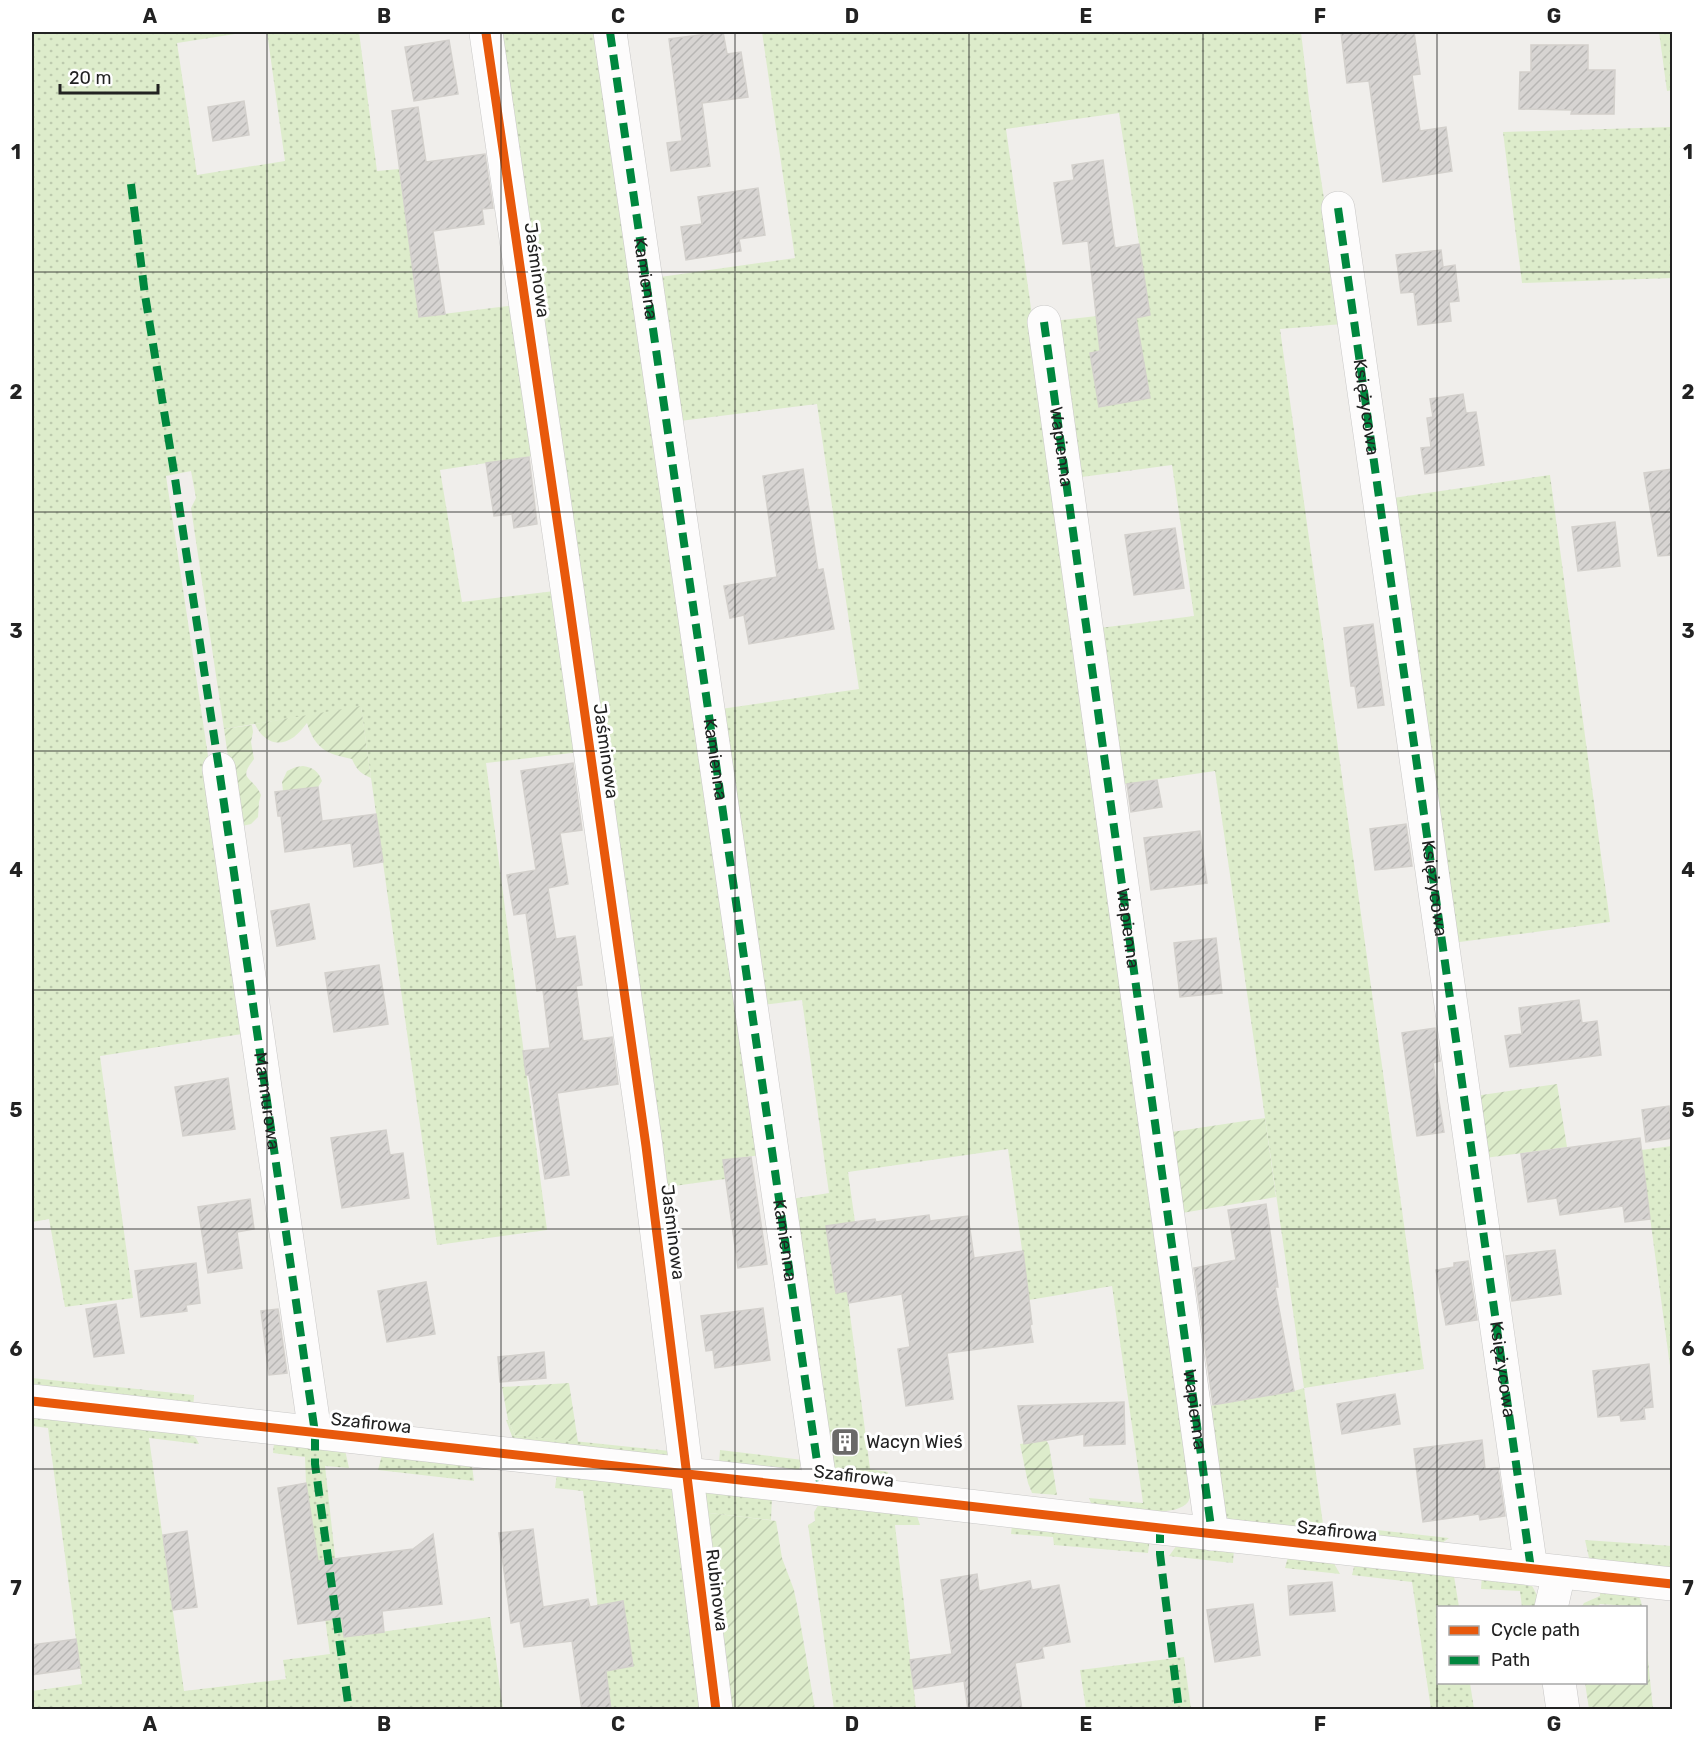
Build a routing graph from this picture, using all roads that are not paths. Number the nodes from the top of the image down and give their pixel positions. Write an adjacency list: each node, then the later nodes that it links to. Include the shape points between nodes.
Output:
1 (610, 32): 9 (street, Kamienna)
2 (486, 33): 8 (street, Jaśminowa, via 646,1146)
3 (1338, 208): 11 (street, Księżycowa)
4 (1044, 322): 10 (street, Wapienna)
5 (219, 769): 7 (street, Marmurowa)
6 (32, 1401): 7 (street, Szafirowa)
7 (315, 1433): 8 (street, Szafirowa)
8 (686, 1474): 9 (street, Szafirowa); 15 (street, Rubinowa)
9 (821, 1488): 10 (street, Szafirowa)
10 (1212, 1534): 11 (street, Szafirowa)
11 (1544, 1570): 12 (street, Szafirowa); 13 (street, Księżycowa, via 1556,1586)
12 (1672, 1584)
13 (1551, 1606)
14 (1559, 1684): 16 (street)
15 (716, 1710)
16 (1563, 1710)

